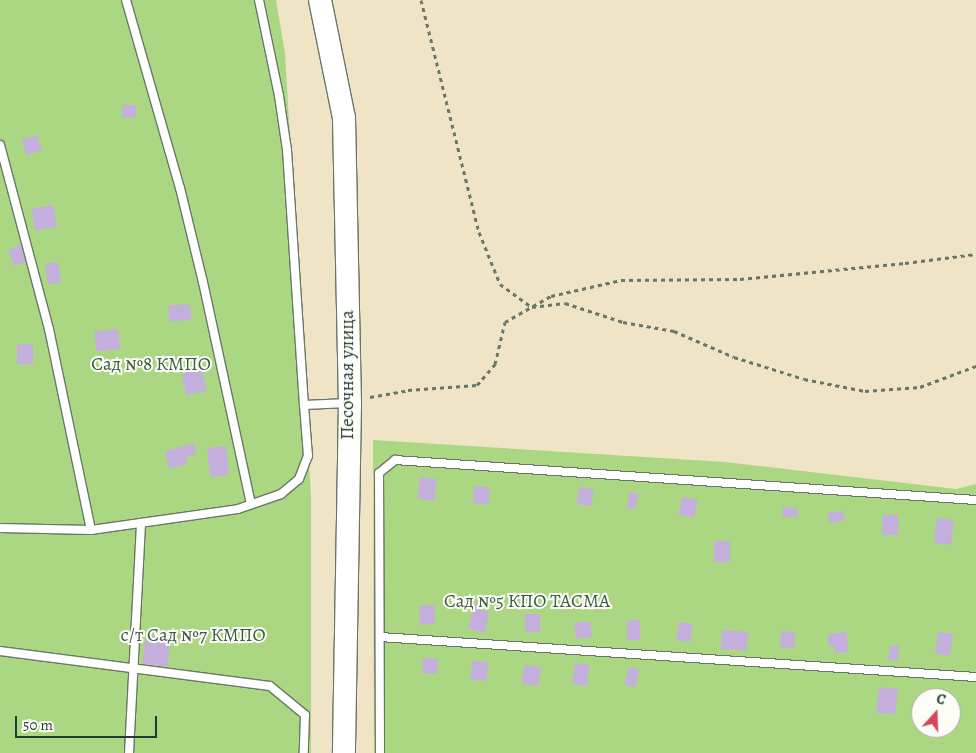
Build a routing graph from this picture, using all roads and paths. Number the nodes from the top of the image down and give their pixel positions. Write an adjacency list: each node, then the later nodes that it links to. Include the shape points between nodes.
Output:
1 (126, 0): 12 (lane, via 180,188)
2 (258, 0): 10 (lane, via 280,96 287,150)
3 (320, 0): 9 (main road, Песочная улица, via 344,118)
4 (421, 0): 7 (path, via 479,232 500,284)
5 (0, 145): 15 (lane, via 49,328)
6 (976, 254): 7 (path, via 740,279 621,280 551,296)
7 (532, 306): 8 (path, via 565,303 623,322 674,331 734,357 804,379 865,391 920,387); 9 (path, via 505,322 495,364 477,385 408,390)
8 (976, 366)
9 (350, 403): 10 (lane); 22 (main road, Песочная улица)
10 (304, 404): 12 (lane, via 308,456 300,479 281,494)
11 (976, 500): 16 (lane, via 395,460 379,473)
12 (251, 504): 13 (lane, via 238,509)
13 (141, 523): 15 (lane); 18 (lane)
14 (0, 528): 15 (lane)
15 (91, 530)
16 (380, 637): 19 (lane); 23 (lane)
17 (0, 651): 18 (lane)
18 (134, 667): 20 (lane); 21 (lane, via 270,686 305,715)
19 (976, 677)
20 (129, 753)
21 (304, 753)
22 (344, 753)
23 (380, 753)

